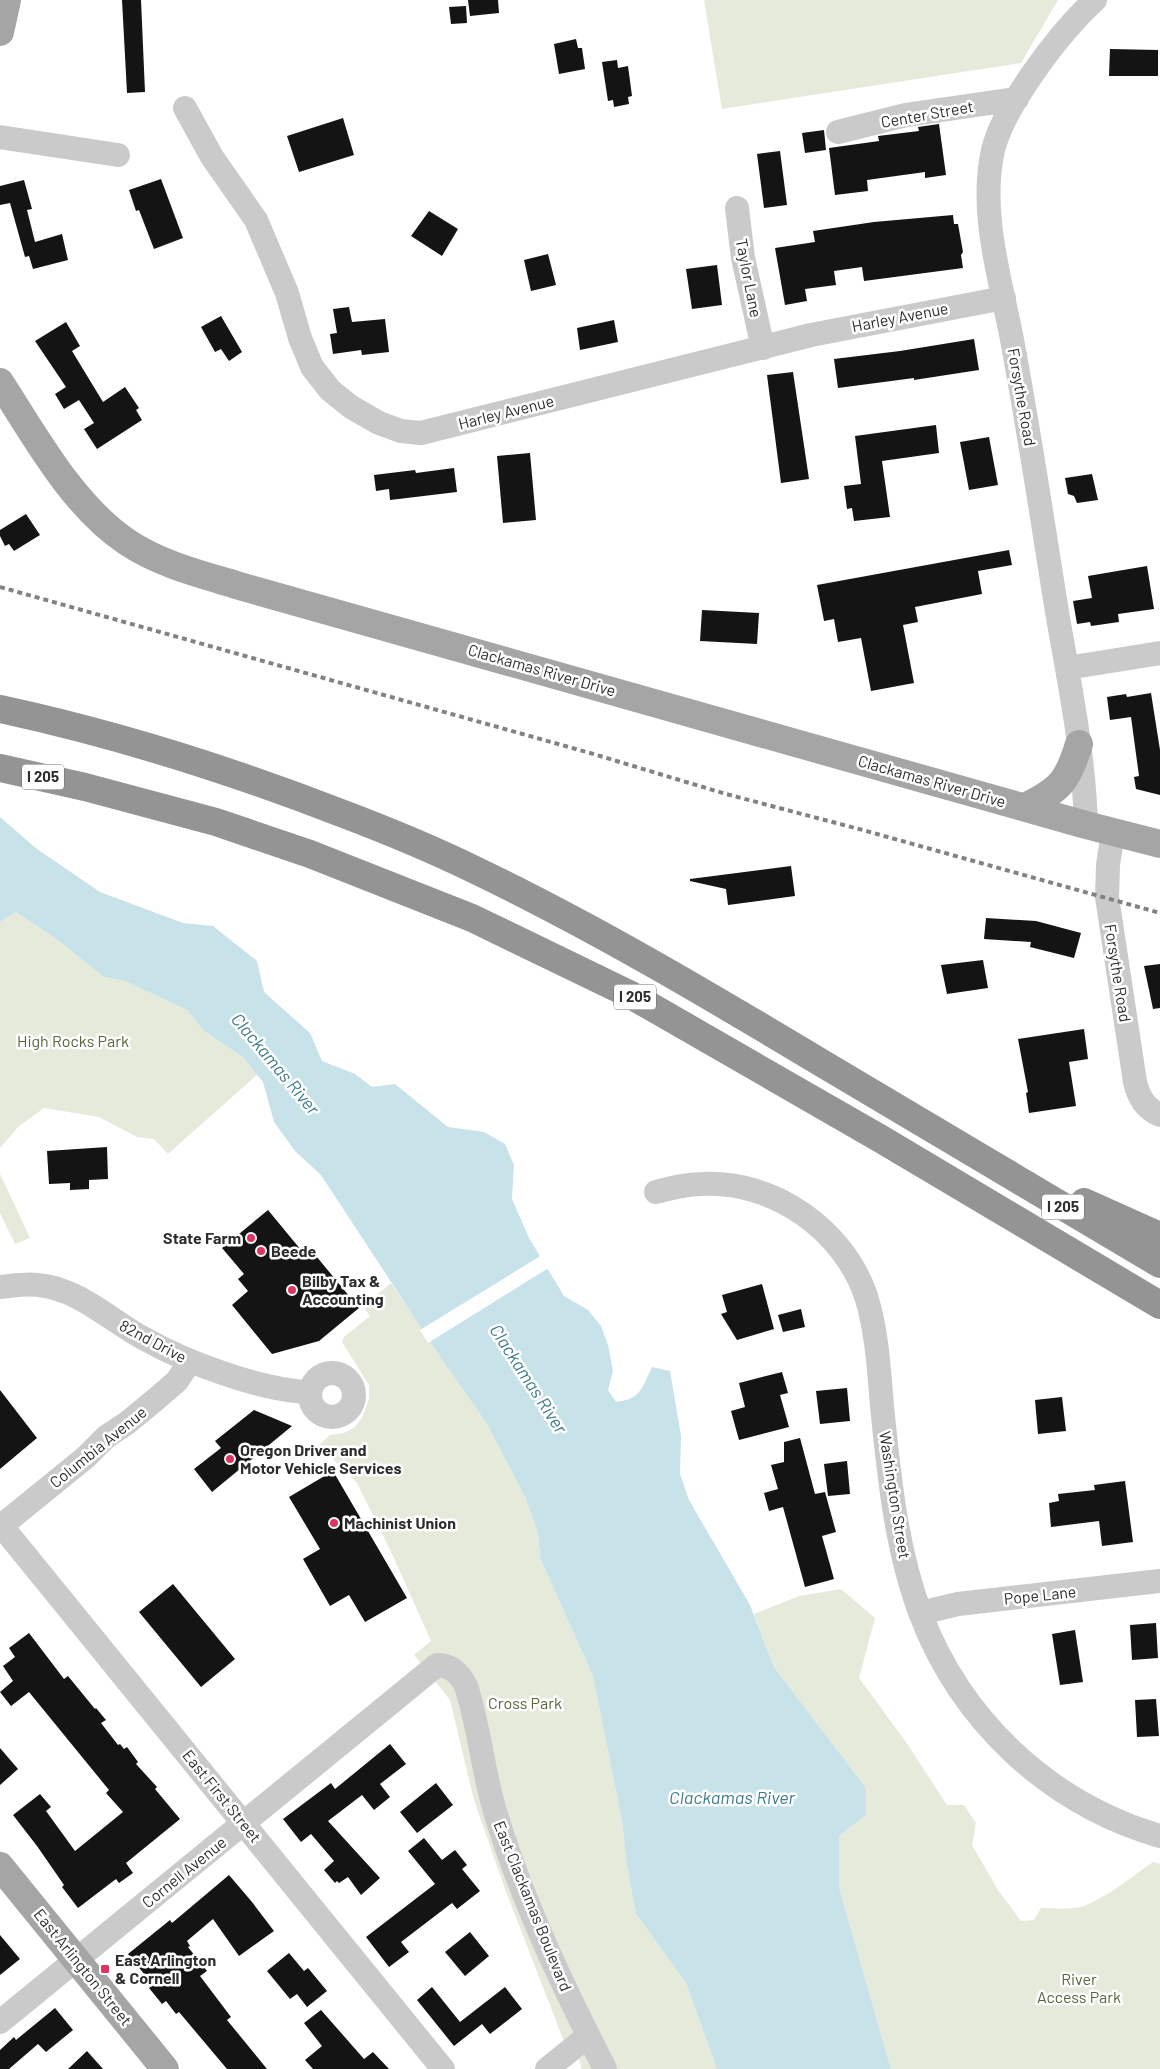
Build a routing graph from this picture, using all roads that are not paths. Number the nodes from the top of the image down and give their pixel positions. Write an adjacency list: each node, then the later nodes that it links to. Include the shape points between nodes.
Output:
1 (7, 0): 3 (main road)
2 (1095, 0): 4 (street, Forsythe Road, via 1054,45)
3 (0, 32)
4 (1017, 99): 6 (street, Center Street, via 906,115); 10 (street, Forsythe Road, via 999,131 988,177 990,222)
5 (185, 108): 11 (street, Harley Avenue, via 212,157 256,220 287,293 312,367 351,407 379,423 401,431 421,433)
6 (838, 132)
7 (0, 137): 8 (street)
8 (118, 155)
9 (737, 208): 11 (street, Taylor Lane, via 743,258)
10 (1004, 298): 11 (street, Harley Avenue, via 811,335); 14 (street, Forsythe Road)
11 (763, 348)
12 (0, 382): 18 (main road, Clackamas River Drive, via 51,460 96,515 127,542 166,562)
13 (1160, 653): 14 (street)
14 (1067, 668): 16 (street, Forsythe Road)
15 (0, 709): 23 (highway, I 205, via 184,757 294,794 471,868 577,921 702,991)
16 (1079, 744): 18 (main road, via 1071,768 1061,784 1049,796); 19 (street, Forsythe Road)
17 (0, 768): 28 (highway, I 205, via 216,822 410,892 480,922 654,1008)
18 (1025, 807): 19 (main road, Clackamas River Drive)
19 (1086, 825): 20 (main road, Clackamas River Drive)
20 (1113, 832): 21 (main road, Clackamas River Drive); 22 (street, Forsythe Road, via 1108,865 1110,926 1135,1082 1143,1102)
21 (1160, 844)
22 (1155, 1112)
23 (967, 1149): 25 (highway); 26 (highway, I 205)
24 (656, 1192): 33 (street, Washington Street, via 704,1183 738,1186 768,1195 809,1218 848,1260 865,1294 872,1318 894,1503 908,1575)
25 (1160, 1236)
26 (1160, 1264)
27 (0, 1287): 29 (street, 82nd Drive, via 38,1285 62,1291 142,1338)
28 (1160, 1305)
29 (190, 1360): 30 (street, 82nd Drive, via 259,1383); 31 (street, Columbia Avenue, via 177,1381)
30 (310, 1392)
31 (0, 1525): 35 (street, East First Street)
32 (1160, 1581): 33 (street, Pope Lane, via 958,1604)
33 (920, 1612): 36 (street, Washington Street, via 958,1689 1008,1749 1072,1798 1107,1816)
34 (437, 1665): 35 (street, Cornell Avenue); 40 (street, East Clackamas Boulevard, via 456,1672 466,1686 490,1794 505,1844)
35 (244, 1823): 38 (street, Cornell Avenue); 42 (street, East First Street)
36 (1160, 1836)
37 (0, 1866): 38 (main road, East Arlington Street)
38 (76, 1960): 39 (street, Cornell Avenue); 41 (main road, East Arlington Street)
39 (0, 2022)
40 (588, 2036): 43 (street); 44 (street, East Clackamas Boulevard)
41 (165, 2069)
42 (443, 2069)
43 (547, 2069)
44 (605, 2069)

